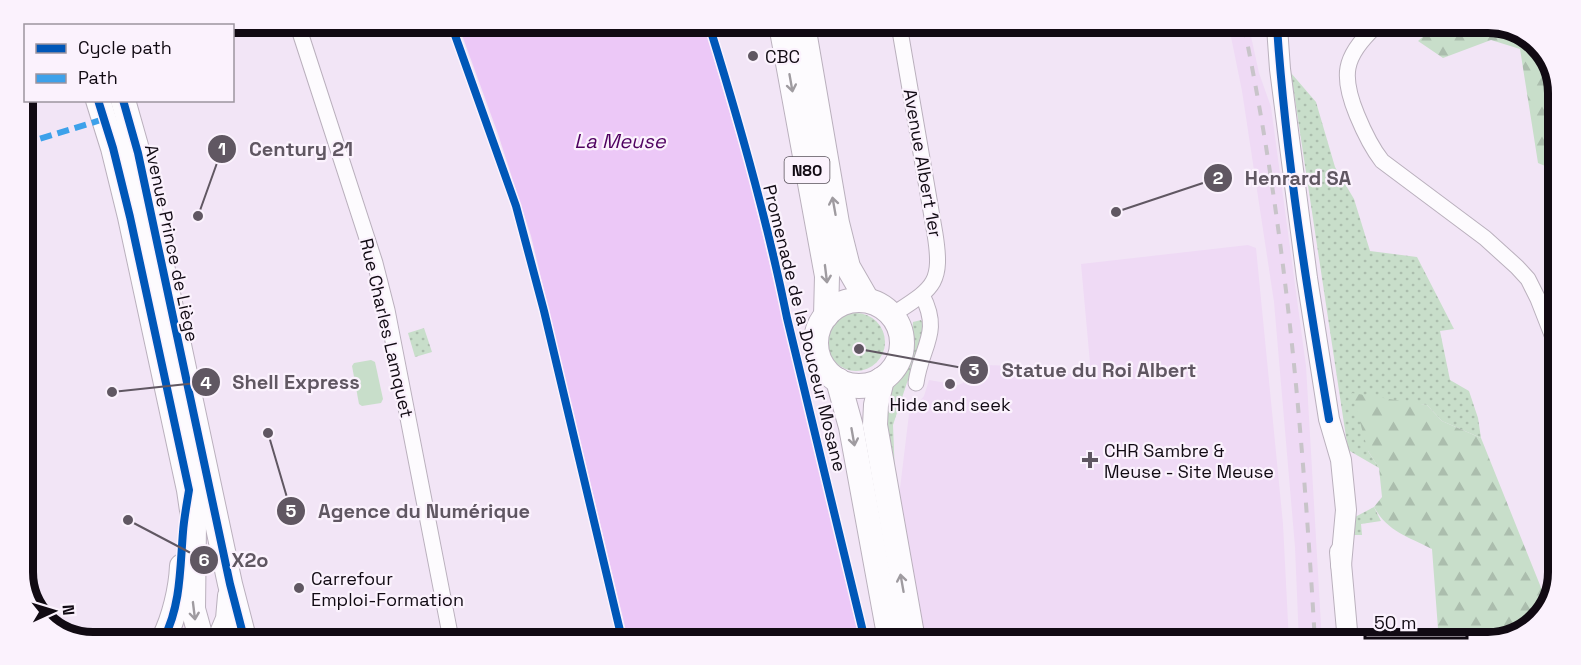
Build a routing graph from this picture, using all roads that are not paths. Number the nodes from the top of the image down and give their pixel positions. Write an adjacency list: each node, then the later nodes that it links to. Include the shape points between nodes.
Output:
1 (300, 33): 23 (street, Rue Charles Lamquet, via 387,310)
2 (782, 33): 12 (main road, N80, one-way to 12, via 827,276)
3 (804, 33): 10 (main road, N80, one-way to 3, via 848,267 837,224)
4 (900, 33): 9 (street, Avenue Albert 1er, via 938,255 935,280)
5 (1277, 33): 26 (street, via 1305,267 1329,419 1341,460 1346,510 1341,565)
6 (1369, 33): 13 (street, via 1351,59 1347,73 1349,94 1374,151 1517,267 1528,279)
7 (99, 102): 17 (main road, Avenue Prince de Liège, via 127,206)
8 (124, 102): 18 (main road, Avenue Prince de Liège, via 138,153)
9 (922, 295): 11 (street, Avenue Albert 1er); 16 (street, via 932,320)
10 (867, 300): 11 (main road); 12 (main road, via 844,302)
11 (892, 315): 14 (main road, via 899,325 902,350 892,372)
12 (826, 316): 15 (main road, via 816,345 823,366)
13 (1548, 325)
14 (882, 379): 15 (main road, via 860,386); 25 (main road, one-way to 14, via 875,425)
15 (838, 380): 24 (main road, one-way to 24, via 851,427)
16 (916, 383)
17 (189, 490): 19 (main road, via 181,576); 20 (main road, Avenue Prince de Liège, one-way to 20, via 194,524 193,609)
18 (230, 585): 21 (main road, via 228,619); 22 (main road, Avenue Prince de Liège)
19 (166, 632)
20 (199, 632)
21 (223, 632)
22 (242, 632)
23 (450, 632)
24 (889, 632)
25 (912, 632)
26 (1347, 632)

